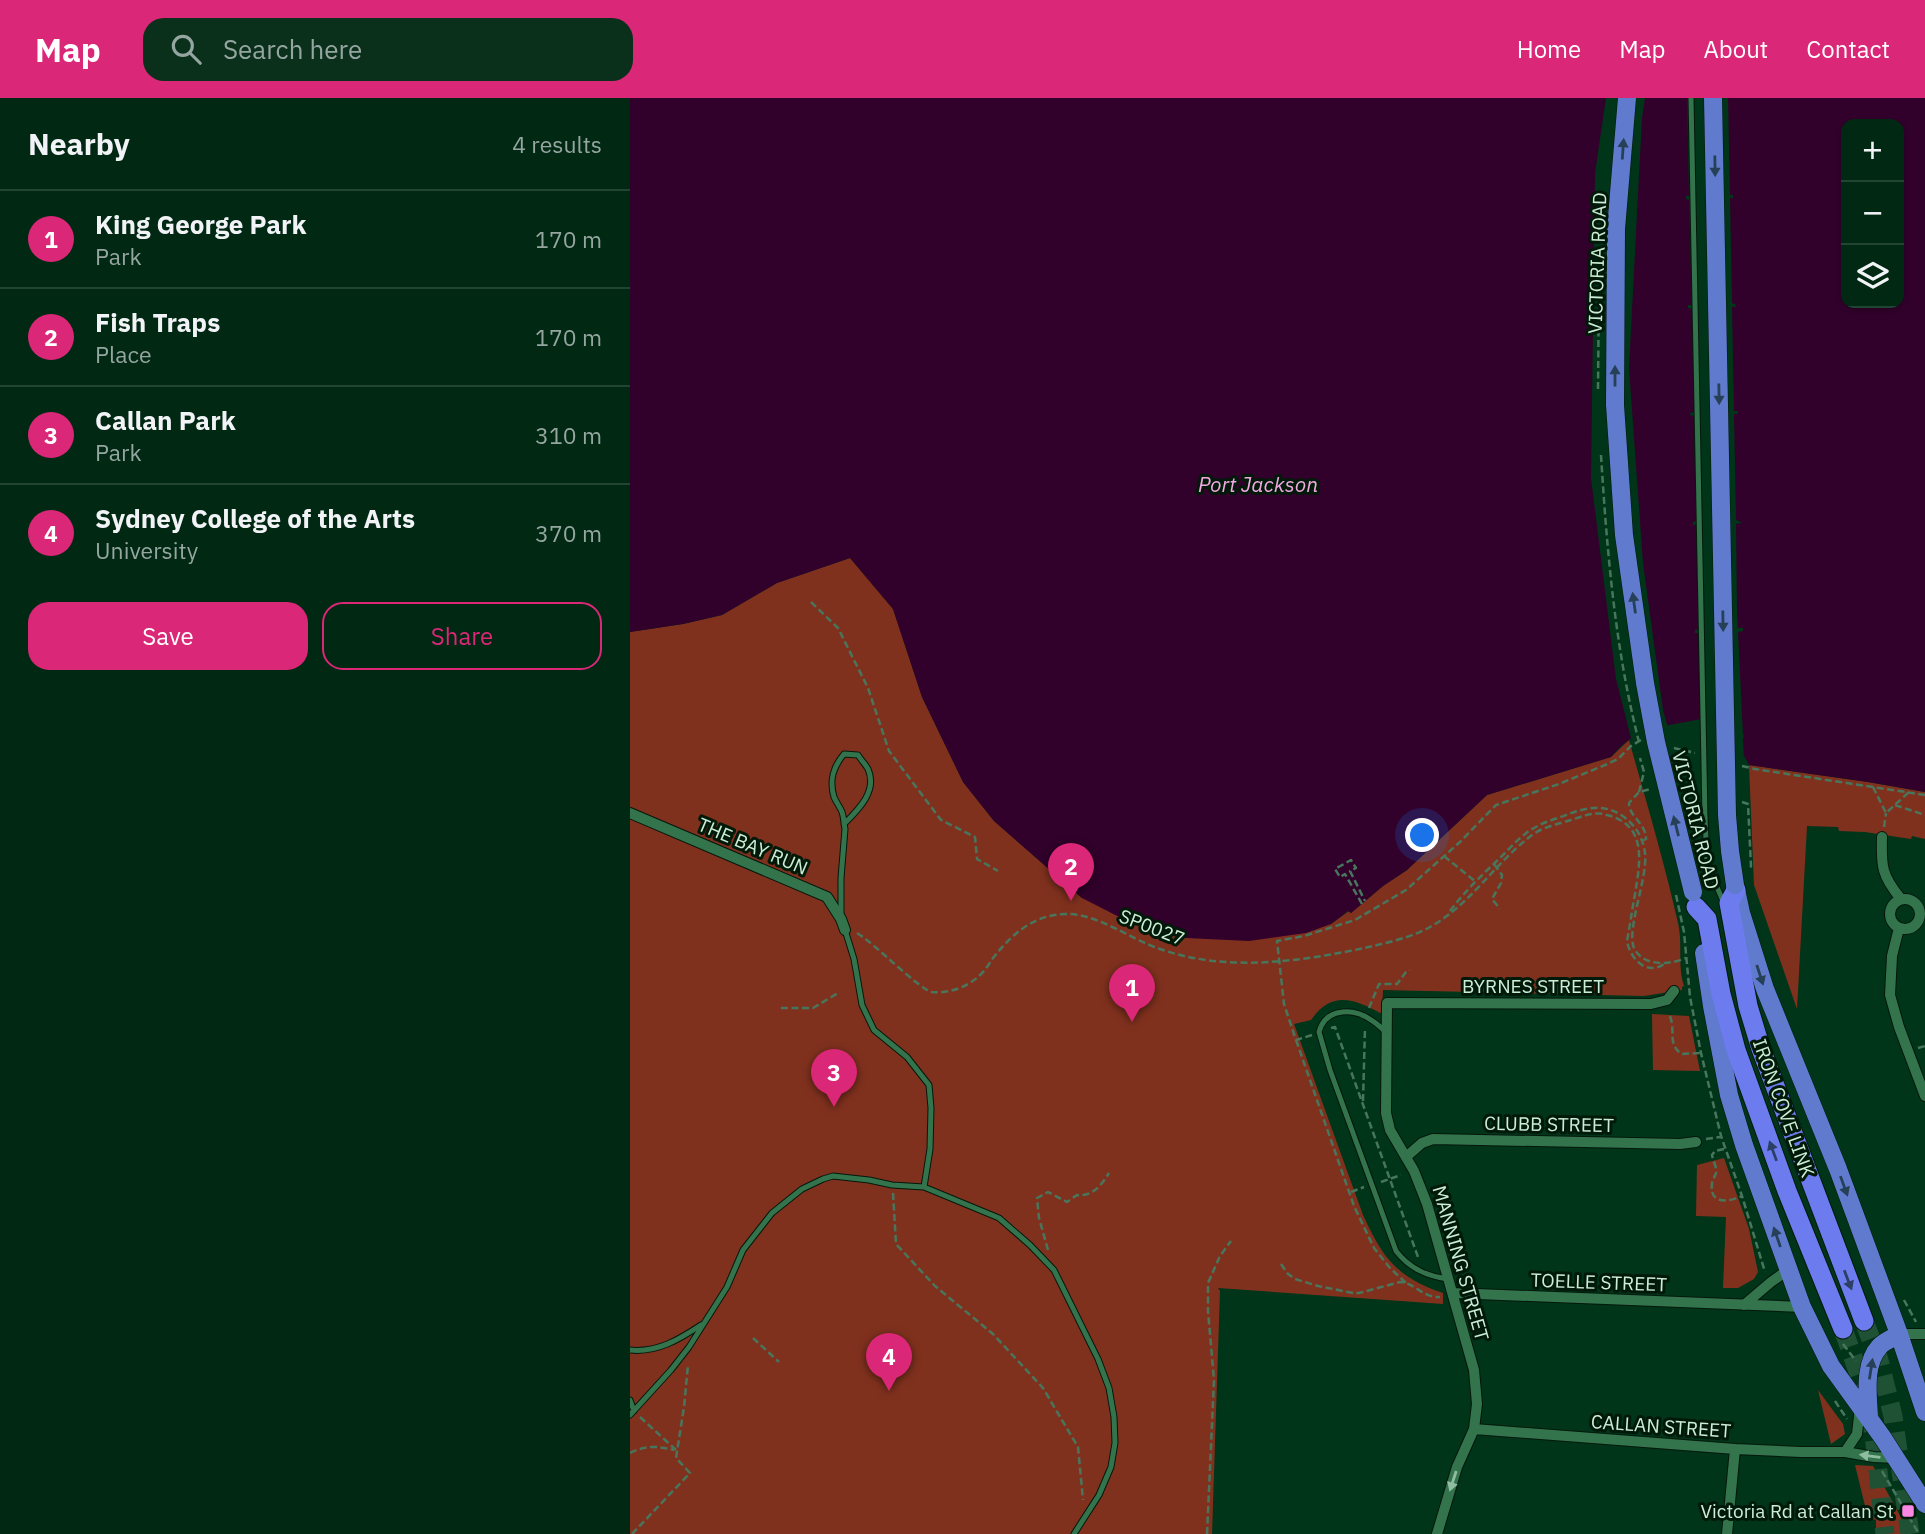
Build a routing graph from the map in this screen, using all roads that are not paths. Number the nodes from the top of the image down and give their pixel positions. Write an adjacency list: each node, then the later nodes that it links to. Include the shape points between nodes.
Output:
1 (1627, 98): 8 (highway, VICTORIA ROAD, one-way to 1, bridge, via 1649,707 1624,535 1615,405 1616,229)
2 (1690, 98): 7 (lane, bridge, via 1707,864)
3 (1713, 98): 7 (highway, VICTORIA ROAD, one-way to 7, bridge)
4 (630, 813): 10 (street, THE BAY RUN, via 827,897)
5 (844, 824): 5 (lane, via 831,781 844,754 858,755 870,771 870,788 863,804); 10 (lane)
6 (1882, 837): 9 (street, via 1885,878)
7 (1729, 888): 24 (highway, IRON COVE LINK, one-way to 24, via 1748,1006 1760,1049); 28 (highway, VICTORIA ROAD, one-way to 28)
8 (1688, 898): 19 (highway, VICTORIA ROAD, one-way to 8, via 1729,1095); 26 (highway, IRON COVE LINK, one-way to 8, via 1736,1050 1706,919)
9 (1902, 899): 11 (street, via 1889,913); 11 (street, via 1916,904 1920,918 1914,927)
10 (843, 924): 18 (lane, via 863,1005 874,1030 907,1057 929,1085 930,1149)
11 (1899, 928): 15 (street, via 1890,995)
12 (1674, 991): 13 (street, BYRNES STREET, via 1667,1000 1651,1004)
13 (1387, 1003): 14 (street, MANNING STREET)
14 (1387, 1033): 17 (street, MANNING STREET, via 1387,1120); 20 (lane, via 1358,1013 1342,1011 1329,1016 1319,1032 1394,1246 1414,1268)
15 (1925, 1096)
16 (1696, 1142): 17 (street, CLUBB STREET, via 1433,1139)
17 (1406, 1157): 20 (street, MANNING STREET, via 1427,1204)
18 (924, 1187): 25 (lane, via 833,1176 802,1189 772,1213 743,1250); 39 (lane, via 999,1218 1030,1245 1054,1270 1098,1359 1109,1388 1115,1443 1099,1495)
19 (1788, 1270): 22 (street); 23 (highway, VICTORIA ROAD)
20 (1448, 1279): 21 (street, MANNING STREET)
21 (1453, 1293): 22 (street, TOELLE STREET); 34 (street, MANNING STREET, via 1474,1370)
22 (1744, 1305): 23 (street, TOELLE STREET)
23 (1802, 1307): 31 (highway, VICTORIA ROAD, via 1831,1366)
24 (1864, 1321)
25 (705, 1322): 29 (lane, via 663,1346); 33 (lane, via 690,1348)
26 (1841, 1334)
27 (1925, 1334): 28 (street)
28 (1899, 1335): 31 (highway, one-way to 28, via 1873,1356 1881,1345); 32 (highway, VICTORIA ROAD)
29 (630, 1350)
30 (630, 1400): 33 (lane)
31 (1864, 1412): 36 (street); 37 (highway, VICTORIA ROAD)
32 (1925, 1412)
33 (632, 1413)
34 (1474, 1429): 35 (street, CALLAN STREET); 40 (street, MANNING STREET, one-way to 40)
35 (1735, 1449): 36 (street, CALLAN STREET); 41 (street)
36 (1845, 1452): 37 (street, CALLAN STREET, one-way to 36)
37 (1896, 1458): 38 (highway, VICTORIA ROAD)
38 (1925, 1504)
39 (1074, 1534)
40 (1437, 1534)
41 (1727, 1534)

